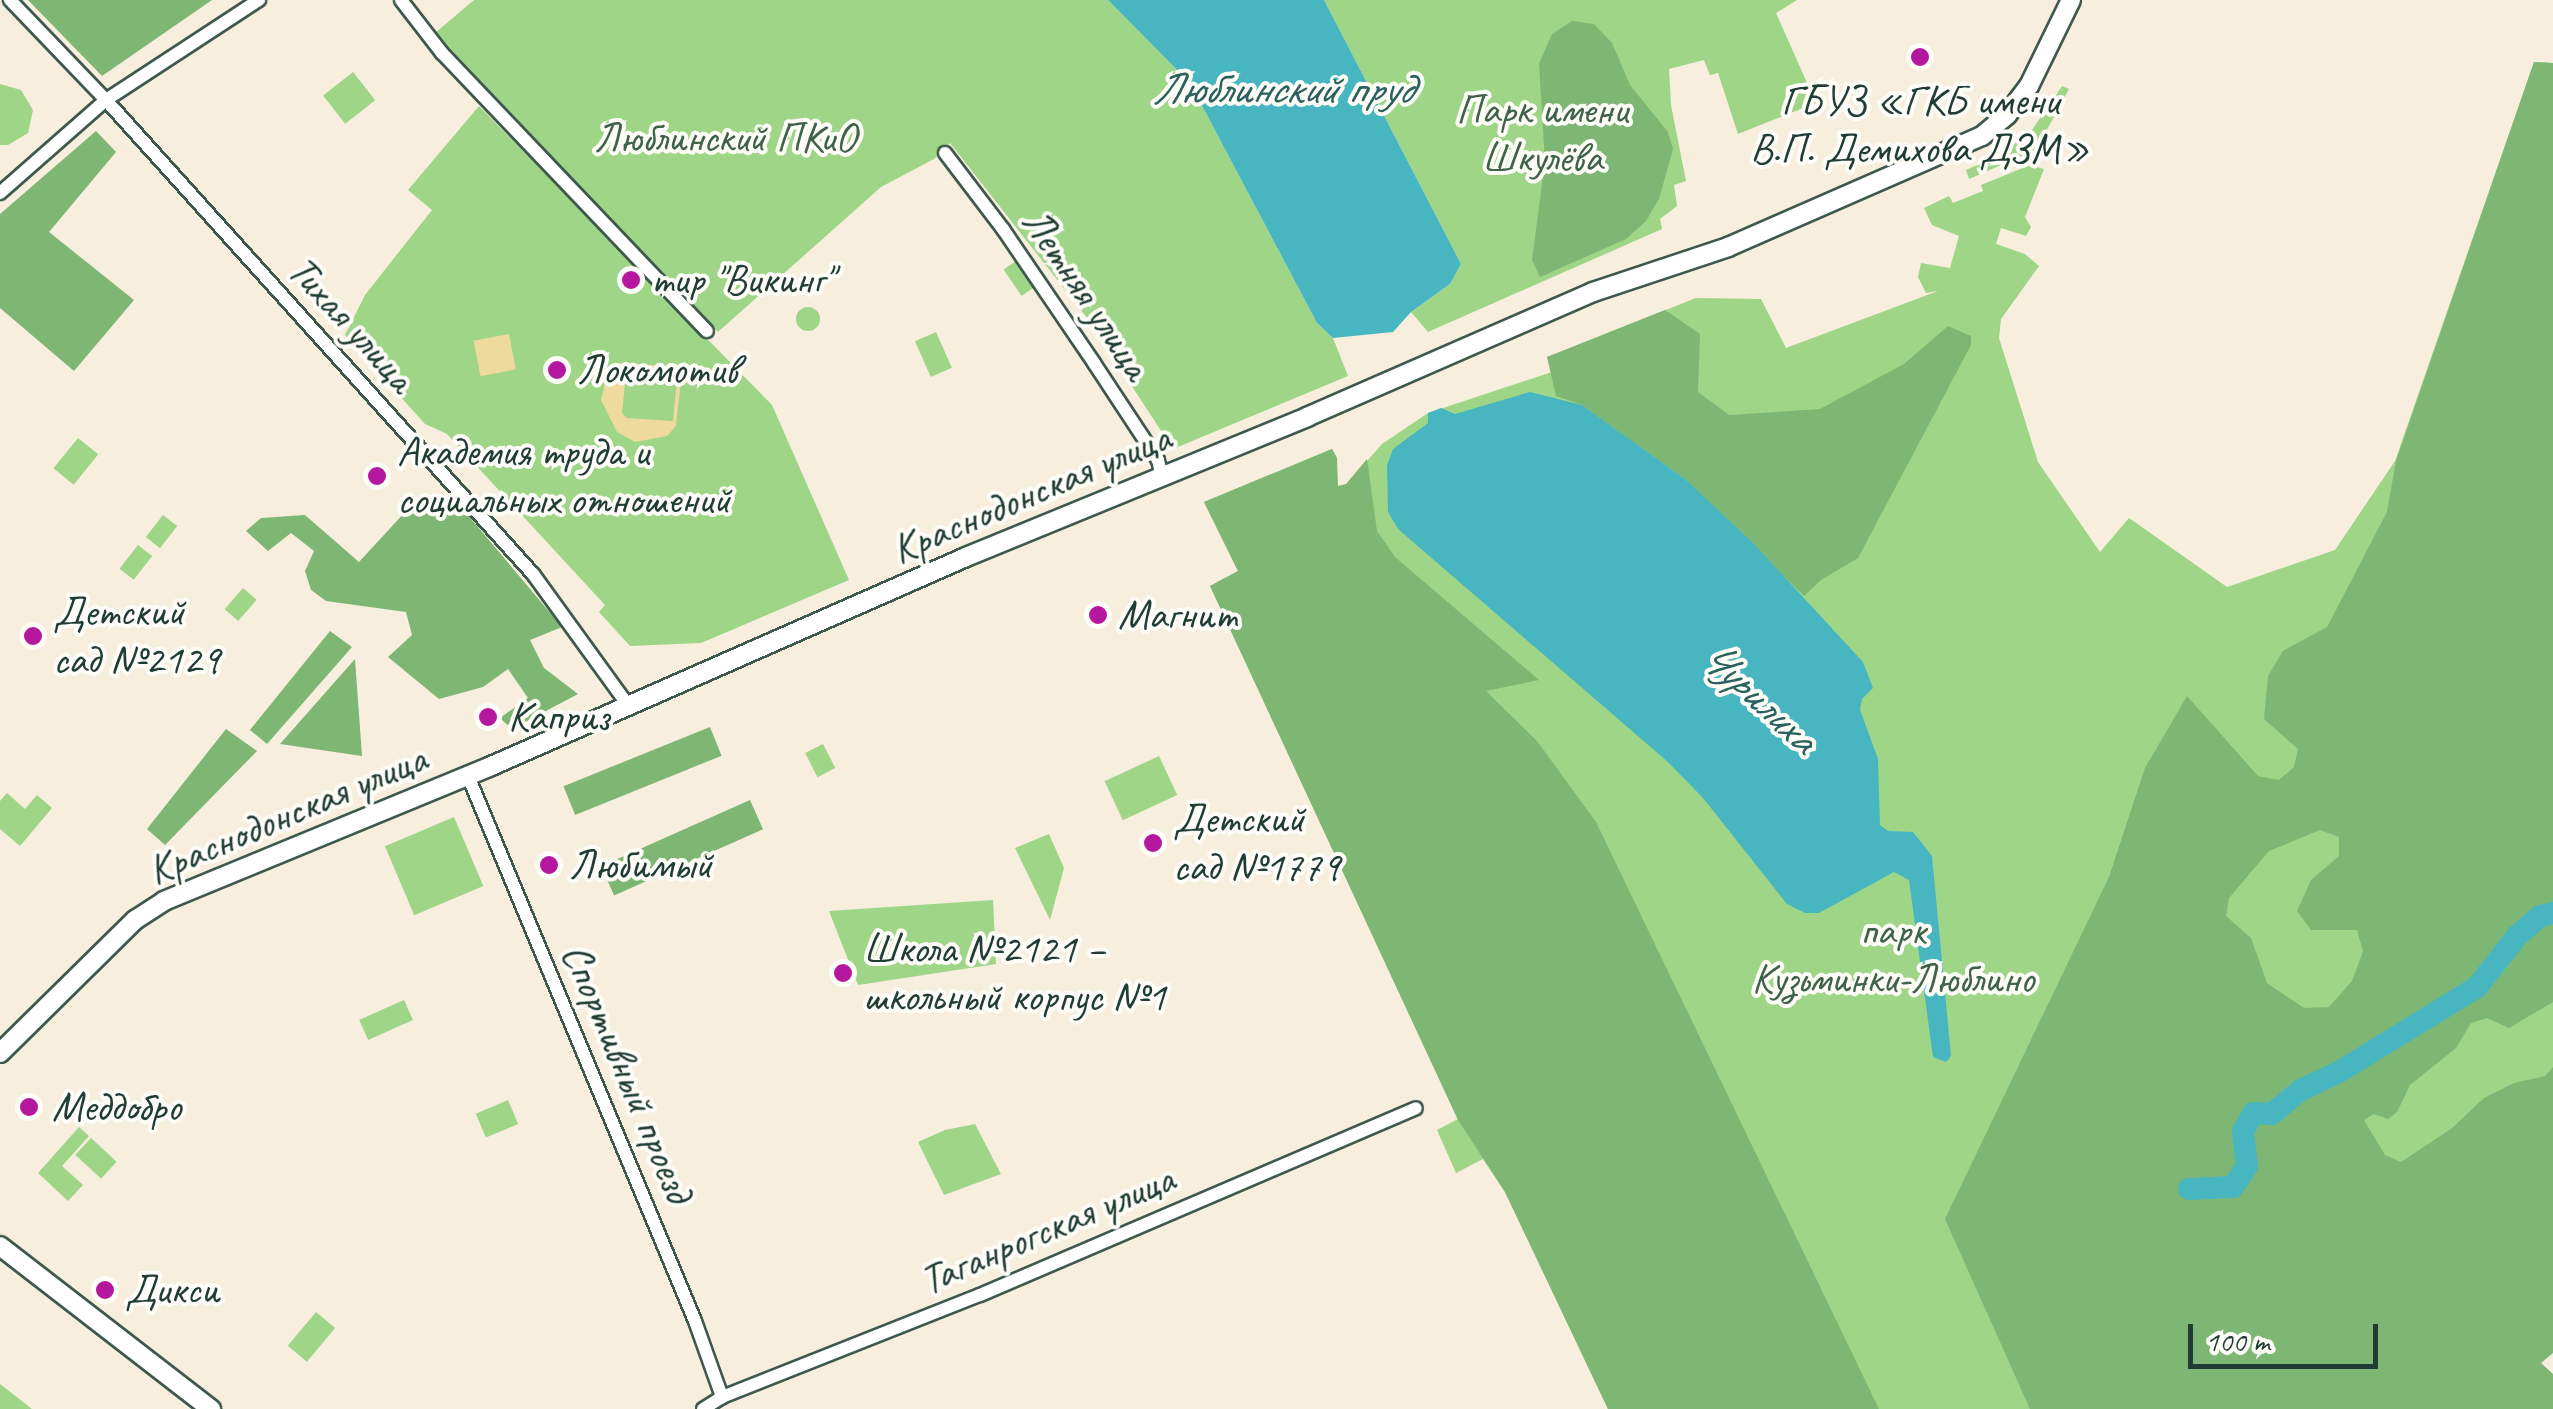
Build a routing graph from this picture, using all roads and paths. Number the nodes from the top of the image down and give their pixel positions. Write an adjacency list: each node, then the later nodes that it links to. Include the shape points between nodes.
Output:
1 (10, 0): 5 (street, Тихая улица)
2 (259, 0): 5 (street)
3 (401, 0): 8 (street, via 442,53)
4 (2071, 0): 9 (main road, Краснодонская улица, via 2029,86 1982,136 1728,247 1592,292)
5 (106, 100): 7 (street); 10 (street, Тихая улица, via 533,574)
6 (945, 154): 9 (street, Летняя улица, via 1004,229 1158,460)
7 (0, 193)
8 (707, 331)
9 (1162, 477): 10 (main road, Краснодонская улица)
10 (628, 705): 11 (main road, Краснодонская улица)
11 (468, 776): 12 (main road, Краснодонская улица, via 149,910); 15 (street, Спортивный проезд)
12 (0, 1054)
13 (1416, 1108): 15 (street, Таганрогская улица, via 964,1302)
14 (0, 1246): 16 (main road)
15 (722, 1397): 17 (street, Таганрогская улица)
16 (211, 1409)
17 (703, 1409)

